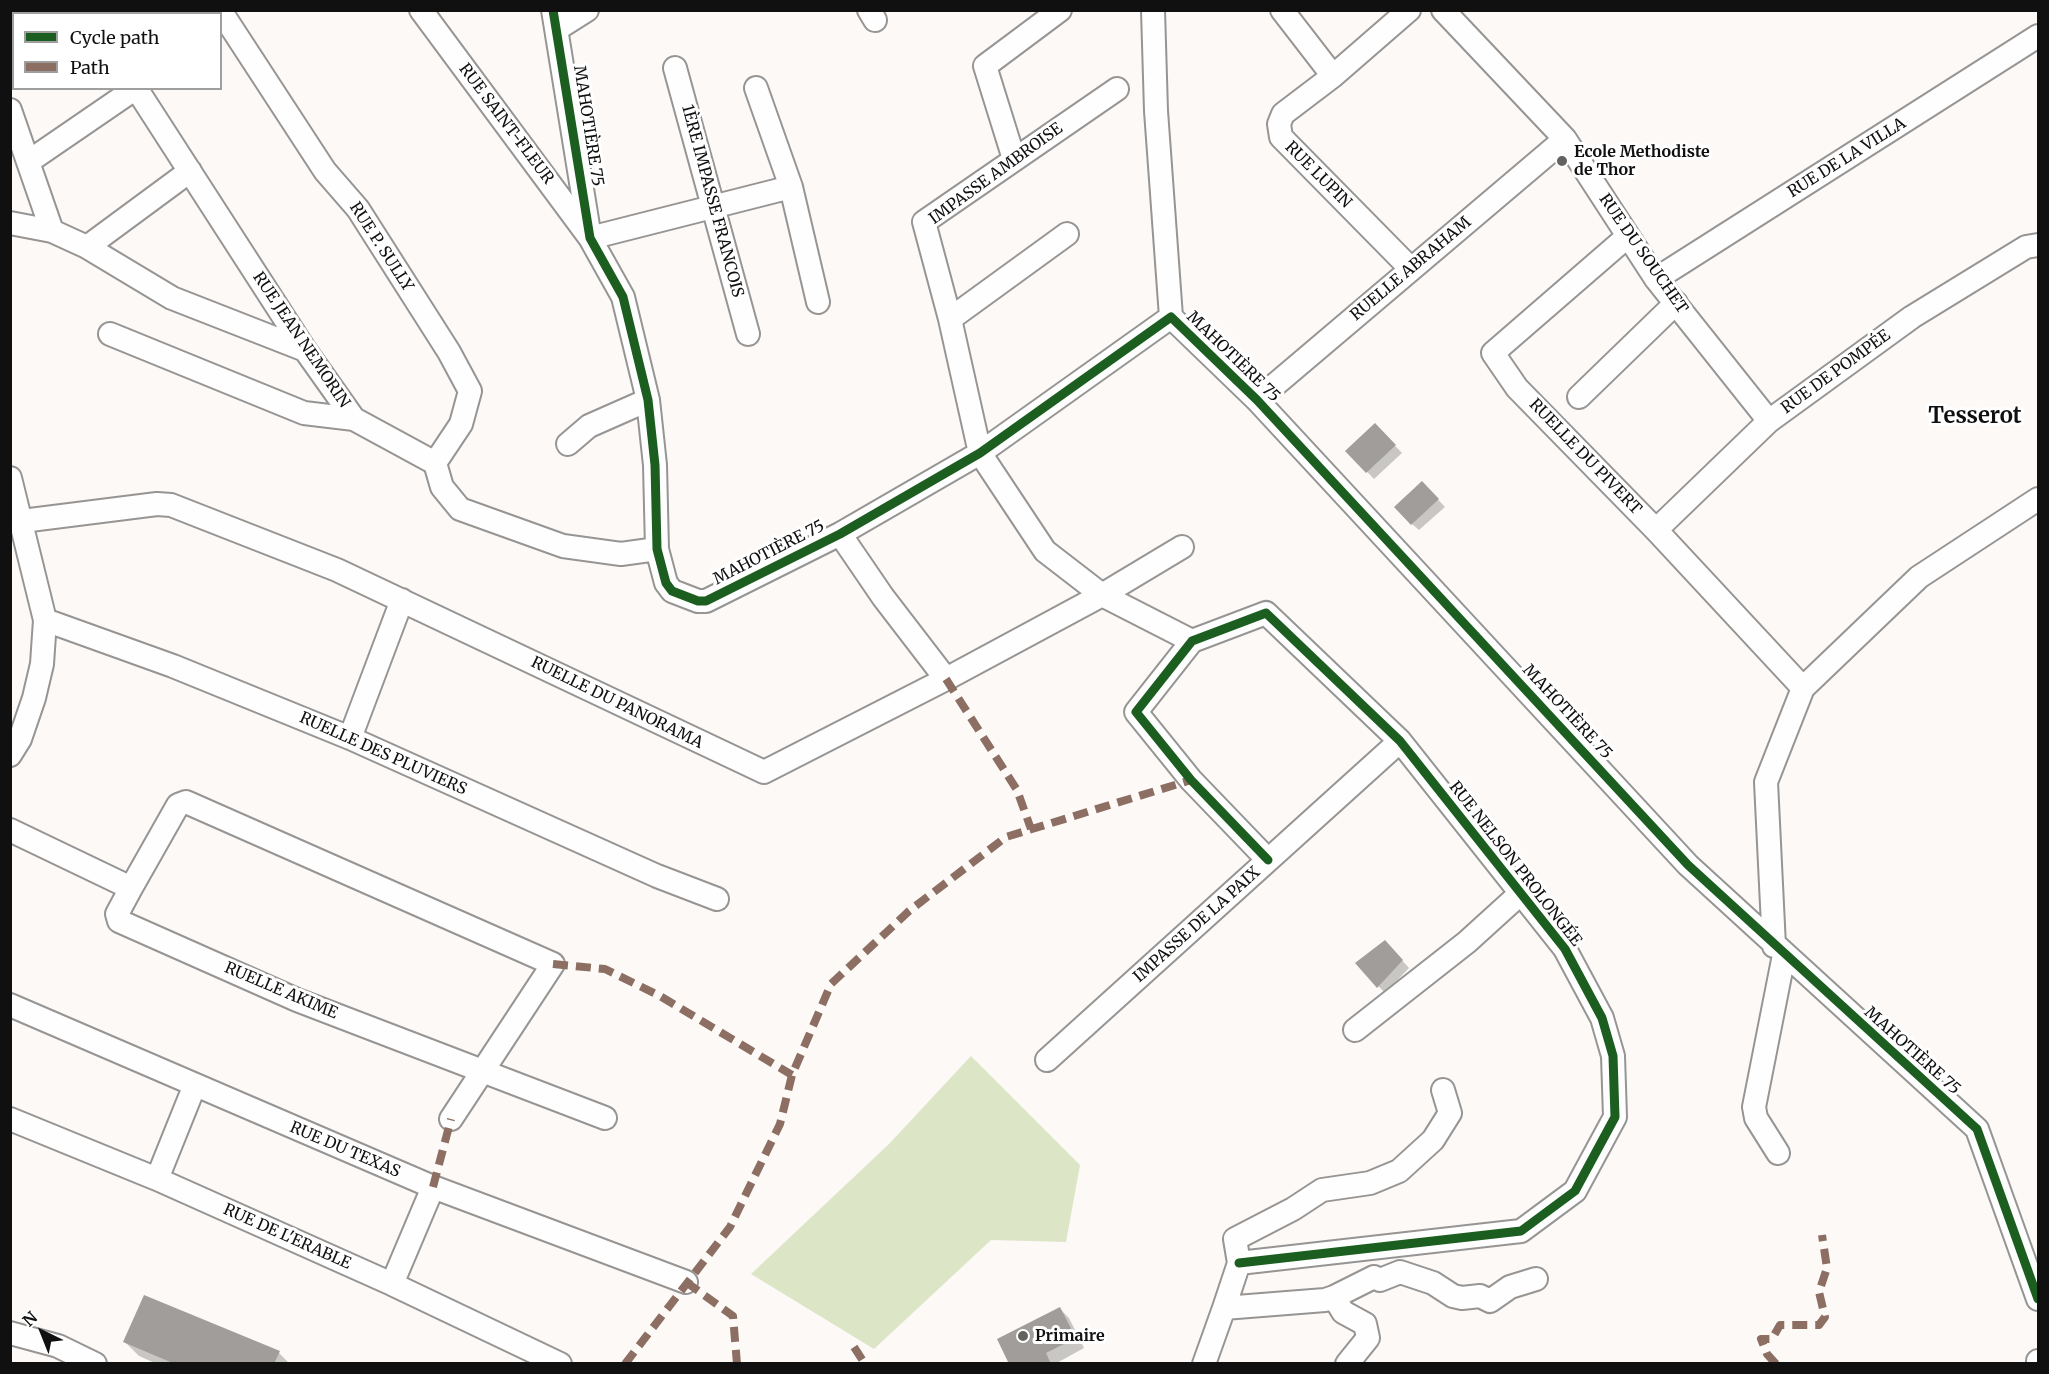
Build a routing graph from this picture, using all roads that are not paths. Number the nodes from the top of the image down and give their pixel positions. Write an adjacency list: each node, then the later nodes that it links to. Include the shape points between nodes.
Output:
1 (421, 10): 28 (street, RUE SAINT-FLEUR)
2 (587, 10): 9 (street)
3 (1060, 10): 19 (street, via 985,66)
4 (1152, 10): 35 (street)
5 (1282, 10): 12 (street)
6 (1409, 10): 12 (street, RUE LUPIN)
7 (1443, 10): 18 (street, RUE DU SOUCHET)
8 (222, 13): 47 (street, RUE P. SULLY, via 325,171 358,209 470,391 461,424)
9 (555, 20): 28 (street, MAHOTIÈRE 75)
10 (2038, 36): 32 (street, RUE DE LA VILLA)
11 (675, 68): 23 (street, 1ÈRE IMPASSE FRANCOIS)
12 (1333, 76): 31 (street, RUE LUPIN, via 1283,114 1279,124 1281,137)
13 (756, 88): 22 (street)
14 (1117, 89): 19 (street, IMPASSE AMBROISE)
15 (133, 90): 20 (street)
16 (137, 90): 21 (street, RUE JEAN NEMORIN)
17 (10, 110): 20 (street)
18 (1565, 139): 27 (street, RUE DU SOUCHET); 31 (street, RUELLE ABRAHAM)
19 (1014, 159): 36 (street, IMPASSE AMBROISE, via 924,222)
20 (28, 162): 25 (street)
21 (190, 171): 30 (street); 39 (street, RUE JEAN NEMORIN)
22 (791, 187): 23 (street); 33 (street)
23 (712, 206): 28 (street); 38 (street, 1ÈRE IMPASSE FRANCOIS)
24 (10, 223): 25 (street)
25 (52, 231): 30 (street)
26 (1067, 234): 36 (street)
27 (1628, 236): 32 (street, RUE DU SOUCHET); 51 (street, RUELLE DU PIVERT, via 1493,353 1517,388)
28 (590, 238): 41 (street, MAHOTIÈRE 75, via 623,297)
29 (2038, 245): 44 (street, RUE DE POMPÉE, via 2026,247 1912,317)
30 (87, 247): 39 (street, via 172,298)
31 (1411, 269): 42 (street, RUELLE ABRAHAM)
32 (1656, 279): 34 (street, RUE DU SOUCHET)
33 (818, 302)
34 (1676, 303): 40 (street); 44 (street, RUE DU SOUCHET)
35 (1171, 317): 42 (street, MAHOTIÈRE 75); 46 (street, MAHOTIÈRE 75)
36 (950, 319): 46 (street)
37 (110, 334): 43 (street, via 304,413)
38 (748, 334)
39 (305, 350): 43 (street, RUE JEAN NEMORIN)
40 (1579, 398)
41 (648, 400): 45 (street, via 589,426); 54 (street, MAHOTIÈRE 75, via 655,465)
42 (1257, 400): 69 (street, MAHOTIÈRE 75, via 1688,865)
43 (354, 419): 47 (street, RUE JEAN NEMORIN)
44 (1768, 421): 51 (street, RUE DE POMPÉE)
45 (568, 444)
46 (980, 453): 52 (street, MAHOTIÈRE 75); 55 (street, via 1045,551)
47 (435, 464): 54 (street, via 442,488 460,508 562,546 621,554)
48 (10, 478): 50 (street)
49 (2038, 499): 60 (street, via 1918,577)
50 (22, 521): 56 (street, RUELLE DU PANORAMA, via 171,505 337,570); 57 (street)
51 (1656, 530): 60 (street, RUELLE DU PIVERT)
52 (840, 534): 54 (street, MAHOTIÈRE 75, via 706,601 672,591); 59 (street)
53 (1182, 547): 55 (street, RUELLE DU PANORAMA)
54 (657, 549)
55 (1102, 595): 58 (street); 59 (street, RUELLE DU PANORAMA)
56 (402, 600): 59 (street, RUELLE DU PANORAMA, via 764,772); 61 (street)
57 (45, 620): 61 (street, RUELLE DES PLUVIERS); 63 (street, via 42,664)
58 (1192, 641): 62 (street, RUE NELSON PROLONGÉE, via 1266,613); 65 (street, via 1136,712 1191,780)
59 (946, 679)
60 (1803, 688): 69 (street, via 1766,782)
61 (350, 738): 68 (street, RUELLE DES PLUVIERS, via 657,876)
62 (1400, 741): 65 (street, IMPASSE DE LA PAIX); 67 (street, RUE NELSON PROLONGÉE)
63 (14, 742)
64 (10, 830): 66 (street)
65 (1268, 860): 72 (street, IMPASSE DE LA PAIX)
66 (131, 888): 73 (street, RUELLE AKIME, via 117,914 119,921 297,1000); 73 (street, via 178,805 186,802 553,963)
67 (1521, 893): 71 (street, via 1467,942); 82 (street, RUE NELSON PROLONGÉE, via 1565,949 1602,1018 1613,1056 1615,1117 1575,1191 1521,1231)
68 (717, 899)
69 (1779, 950): 79 (street, via 1754,1107 1756,1118); 87 (street, MAHOTIÈRE 75, via 1977,1129)
70 (10, 1005): 74 (street, RUE DU TEXAS)
71 (1355, 1030)
72 (1047, 1059)
73 (482, 1071): 76 (street, RUELLE AKIME); 78 (street)
74 (194, 1087): 80 (street); 81 (street, RUE DU TEXAS)
75 (1443, 1089): 82 (street, via 1450,1113 1433,1140 1399,1171 1370,1183 1322,1190 1235,1239)
76 (605, 1118)
77 (10, 1119): 80 (street, RUE DE L'ERABLE)
78 (452, 1119)
79 (1778, 1153)
80 (157, 1179): 85 (street, RUE DE L'ERABLE)
81 (432, 1187): 84 (street, RUE DU TEXAS); 85 (street)
82 (1239, 1263): 88 (street)
83 (1536, 1279): 86 (street, via 1510,1287 1490,1301 1480,1296 1453,1296 1433,1283 1400,1272 1380,1280 1374,1276)
84 (686, 1282)
85 (392, 1284): 91 (street, RUE DE L'ERABLE)
86 (1334, 1297): 88 (street); 93 (street, via 1343,1312 1365,1324 1368,1338)
87 (2038, 1299)
88 (1224, 1308): 92 (street)
89 (10, 1333): 90 (street, via 58,1346)
90 (95, 1364)
91 (560, 1364)
92 (1204, 1364)
93 (1347, 1364)

